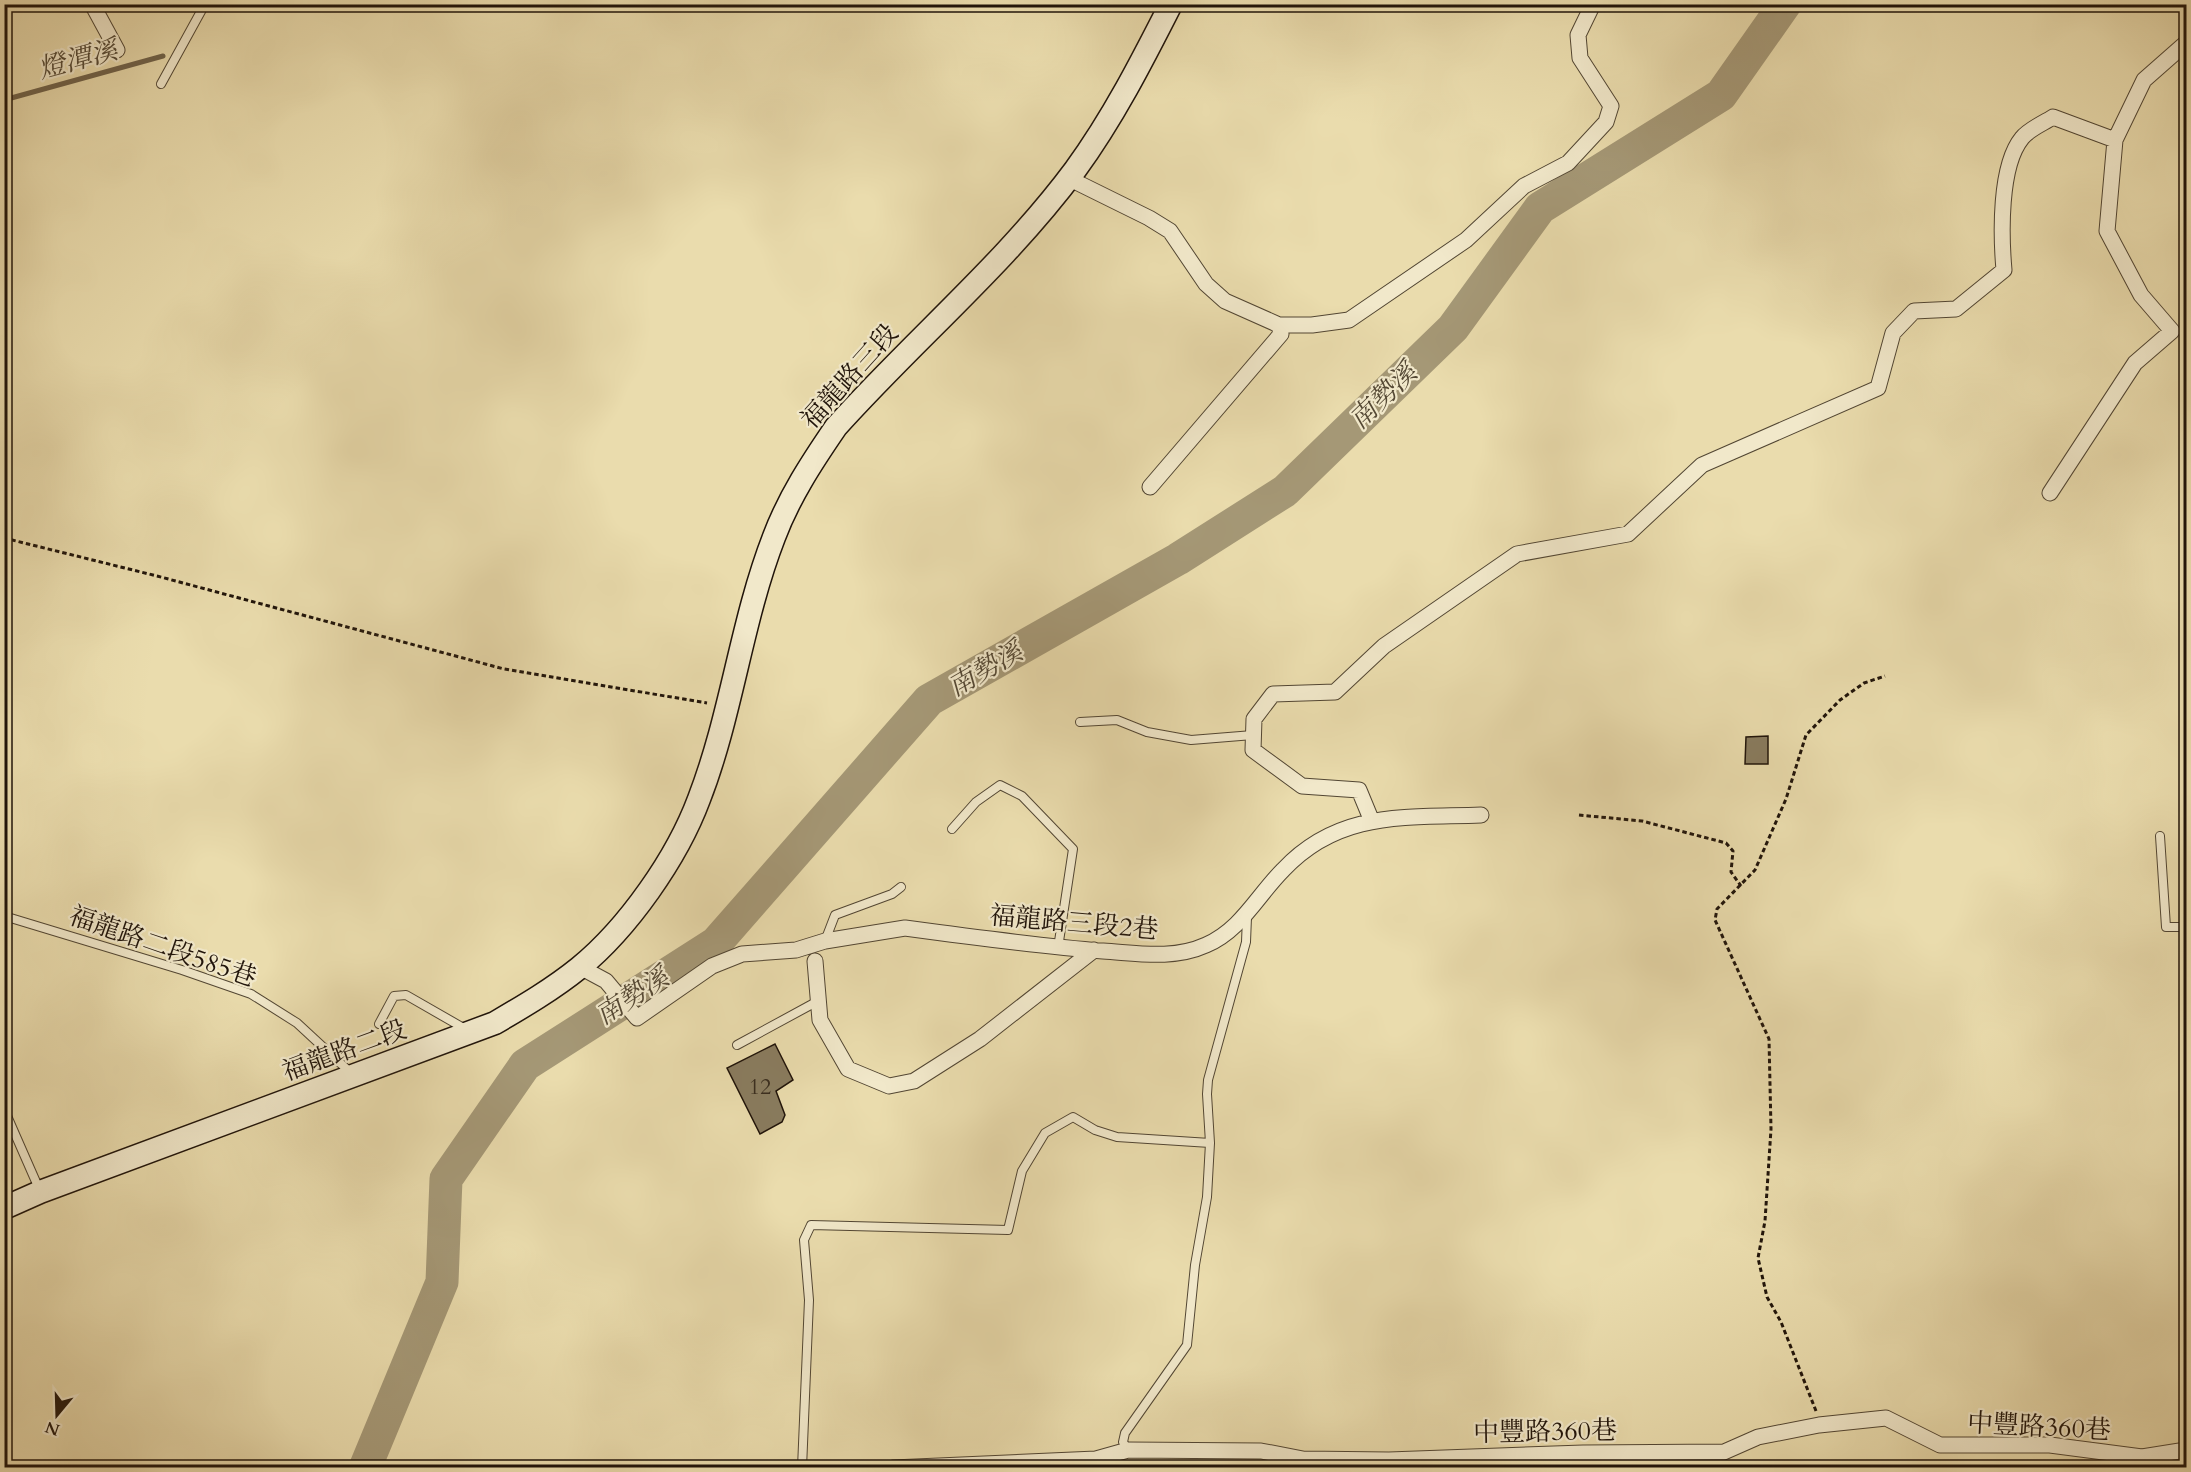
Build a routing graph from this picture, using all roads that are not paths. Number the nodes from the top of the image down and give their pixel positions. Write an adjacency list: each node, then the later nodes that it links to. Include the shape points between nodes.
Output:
1 (92, 4): 6 (street)
2 (205, 4): 7 (lane)
3 (1172, 4): 9 (main road, 福龍路三段, via 1131,84)
4 (1593, 4): 10 (street, via 1578,35 1581,58 1611,106 1606,122 1568,163 1524,186 1466,240 1349,320)
5 (2187, 43): 8 (street, via 2144,81)
6 (117, 50)
7 (161, 84)
8 (2115, 140): 12 (street, via 2107,231 2141,295 2172,331 2135,363); 14 (street, via 2053,117 2022,137 2009,164 2001,240 2004,270 1956,309 1914,311 1893,333 1878,388 1702,465 1628,534 1517,554 1384,646 1335,692 1273,694 1254,719)
9 (1068, 178): 10 (street, via 1170,231 1206,284 1225,301); 19 (main road, 福龍路三段, via 1013,245 843,419 813,460 774,537 758,583 699,800)
10 (1279, 325): 11 (street, via 1281,334)
11 (1150, 487)
12 (2050, 493)
13 (1080, 722): 14 (lane, via 1117,720 1147,732 1191,740)
14 (1253, 735): 16 (street, via 1253,750 1302,786 1359,790)
15 (1481, 814): 16 (street, 福龍路三段2巷)
16 (1371, 819): 21 (street, 福龍路三段2巷, via 1339,830 1310,848 1283,869)
17 (952, 829): 25 (lane, via 976,802 1000,785 1022,796 1073,849)
18 (2160, 836): 23 (lane, via 2166,927)
19 (659, 875): 28 (main road, 福龍路二段, via 615,934)
20 (902, 887): 24 (lane, via 835,915)
21 (1247, 915): 26 (street, 福龍路三段2巷, via 1206,945 1185,951 1164,955); 35 (lane, via 1246,942 1208,1080)
22 (4, 916): 33 (lane, 福龍路二段585巷, via 250,994 297,1023)
23 (2187, 927)
24 (825, 941): 25 (street, 福龍路三段2巷, via 905,928); 28 (street, 福龍路三段2巷, via 796,950 742,954 712,966 637,1018 606,981)
25 (1058, 948): 26 (street, 福龍路三段2巷)
26 (1094, 950): 29 (street, via 980,1040 914,1081 889,1086 848,1069 820,1020)
27 (814, 961): 29 (street)
28 (580, 967): 31 (main road, 福龍路二段, via 537,998)
29 (818, 1001): 32 (lane)
30 (379, 1024): 31 (lane, via 394,996 406,995)
31 (471, 1032): 33 (main road, 福龍路二段)
32 (737, 1045)
33 (354, 1077): 36 (main road, 福龍路二段)
34 (4, 1109): 36 (lane)
35 (1210, 1143): 38 (lane, via 1207,1197 1187,1345 1125,1433 1123,1442); 40 (lane, via 1117,1137 1073,1117 1046,1133 1022,1171 1008,1230 811,1226 804,1240 809,1300)
36 (40, 1192): 37 (main road, 福龍路二段)
37 (4, 1208)
38 (1128, 1450): 39 (street, 中豐路360巷, via 1261,1451 1314,1460 1724,1452 1758,1437 1886,1418 1940,1445 2050,1445 2142,1457); 41 (street, 中豐路360巷, via 1096,1459)
39 (2187, 1450)
40 (802, 1467)
41 (894, 1467)

